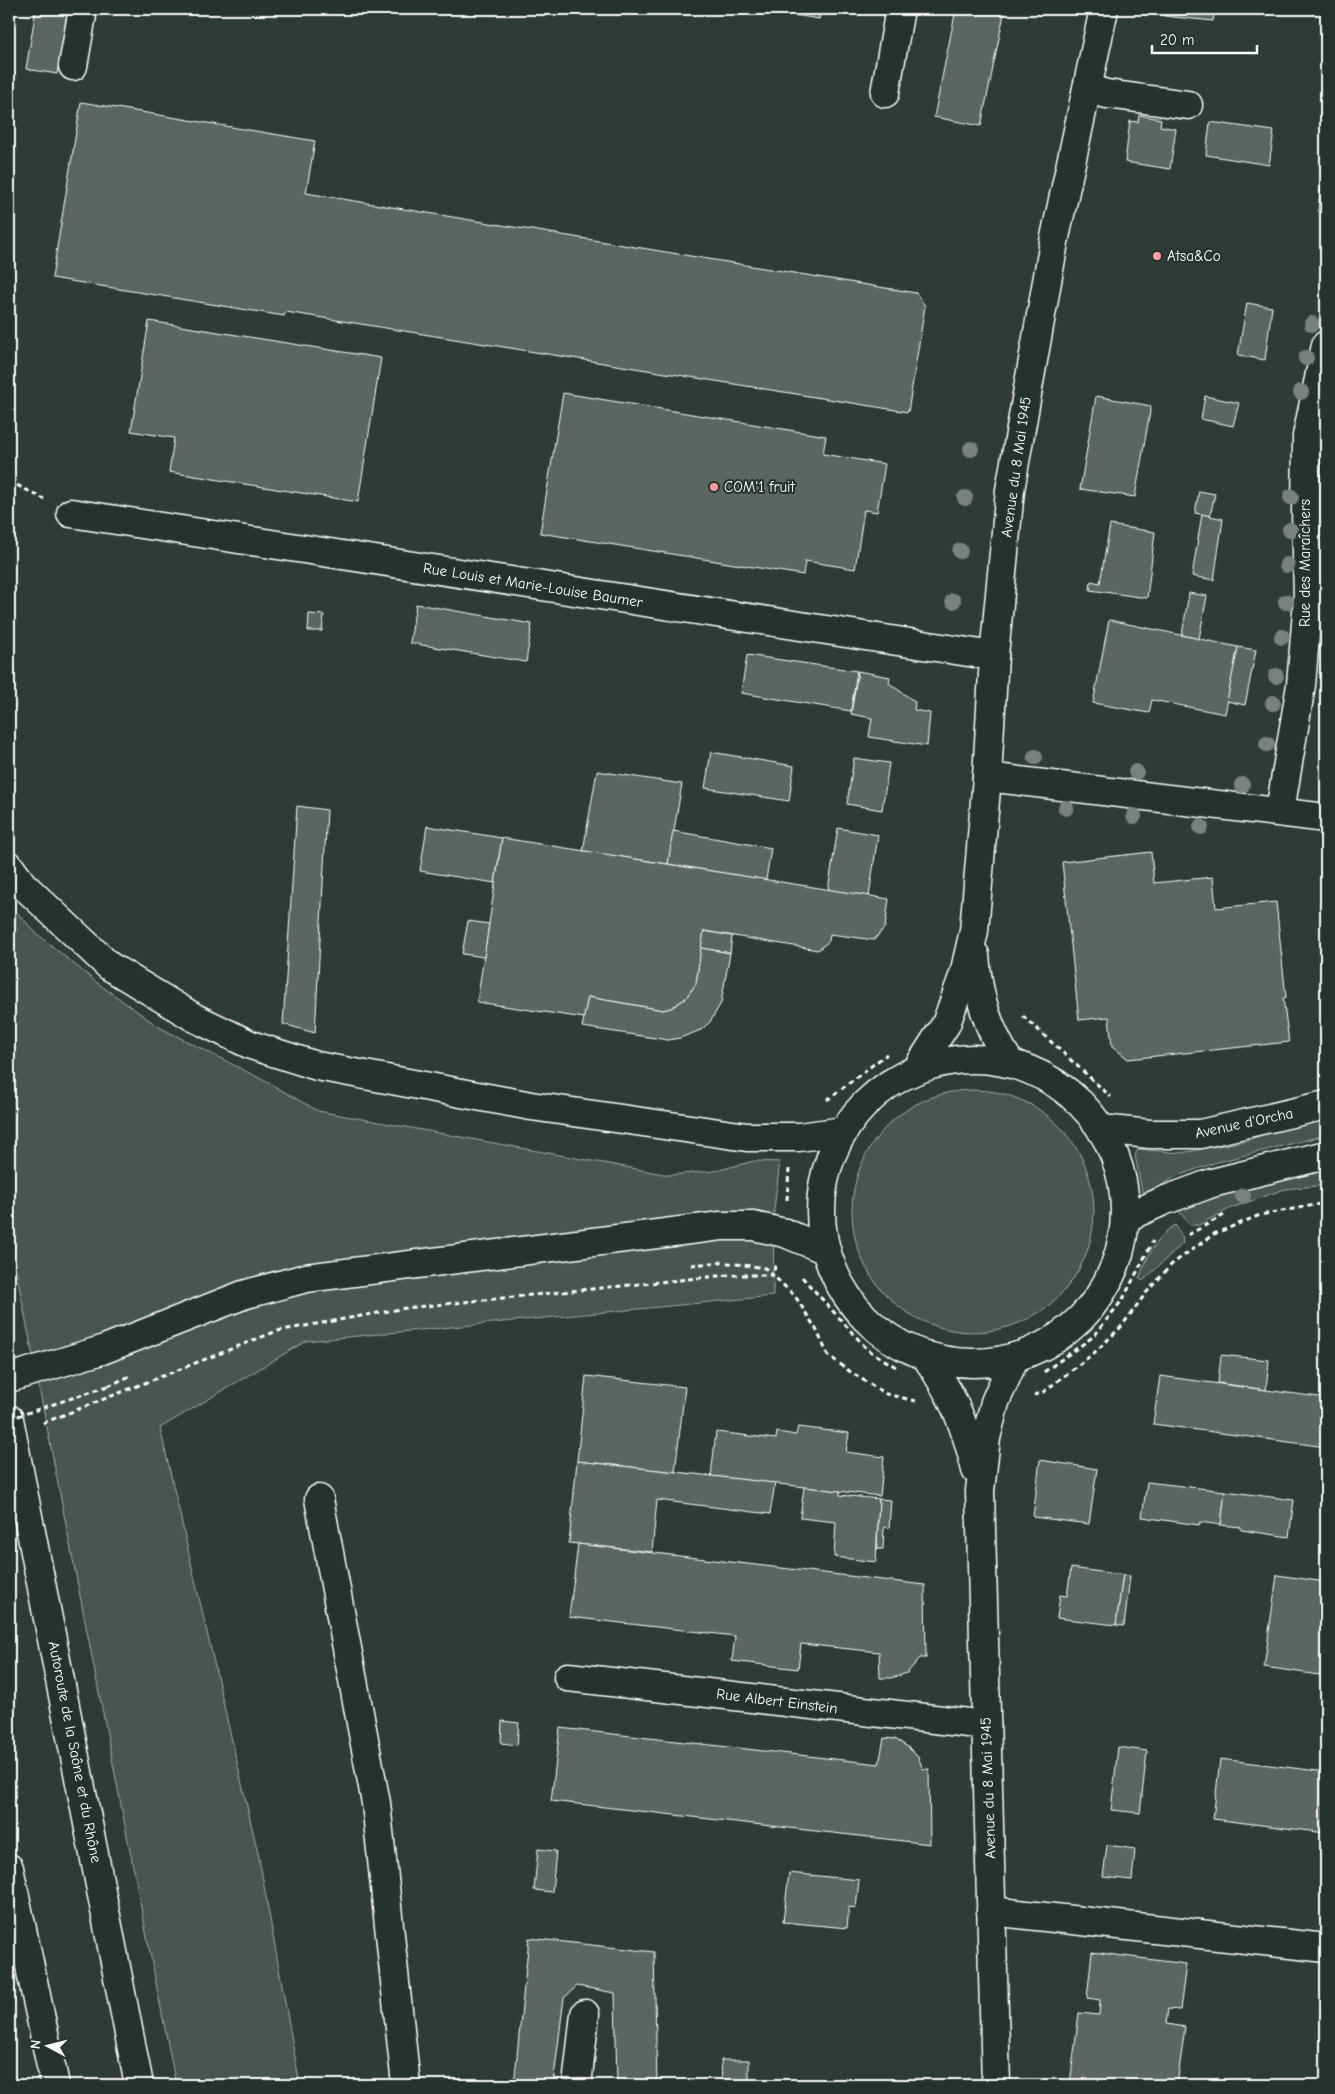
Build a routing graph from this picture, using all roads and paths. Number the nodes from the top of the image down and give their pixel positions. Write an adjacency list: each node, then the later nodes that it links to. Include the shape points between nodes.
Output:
1 (83, 9): 4 (main road)
2 (900, 9): 6 (main road)
3 (1104, 9): 5 (main road, Avenue du 8 Mai 1945)
4 (73, 66)
5 (1087, 89): 7 (main road); 11 (main road, Avenue du 8 Mai 1945, via 1054,242 1010,490)
6 (885, 93)
7 (1188, 105)
8 (1326, 345): 13 (main road, Rue des Maraîchers, via 1307,436 1308,599 1301,685)
9 (9, 481): 10 (path)
10 (71, 513): 11 (main road, Rue Louis et Marie-Louise Baumer)
11 (994, 656): 12 (main road, Avenue du 8 Mai 1945)
12 (987, 778): 13 (main road); 16 (main road, Avenue du 8 Mai 1945)
13 (1280, 812): 14 (main road)
14 (1326, 818)
15 (9, 866): 21 (main road, via 23,885 109,966 195,1018 251,1045 317,1066 551,1109 747,1137 799,1137)
16 (974, 931): 17 (main road, Avenue du 8 Mai 1945, via 977,985 996,1042); 18 (main road, Avenue du 8 Mai 1945, via 964,974 946,1024)
17 (1010, 1063): 18 (main road, via 965,1057); 20 (main road, via 1046,1077 1072,1094)
18 (917, 1069): 21 (main road, via 875,1094)
19 (1326, 1105): 20 (main road, Avenue d'Orcha, via 1200,1134 1150,1134)
20 (1101, 1129): 24 (main road, via 1116,1157 1124,1187)
21 (844, 1131): 25 (main road, via 825,1176 822,1217)
22 (1326, 1155): 24 (main road, via 1212,1183)
23 (1326, 1203): 33 (path, via 1260,1215 1214,1234 1172,1264 1121,1327 1070,1374 1042,1393 1020,1400)
24 (1125, 1218): 28 (main road, via 1123,1239 1110,1279 1086,1313 1054,1340)
25 (826, 1250): 27 (main road, via 835,1273 862,1314 880,1331); 30 (main road, via 785,1233 753,1226 721,1226 306,1278 243,1294 102,1350)
26 (683, 1266): 32 (path, via 722,1262 764,1268 795,1296 828,1355 852,1373 886,1394 922,1402)
27 (925, 1355): 28 (main road, via 974,1363); 32 (main road, Avenue du 8 Mai 1945)
28 (1015, 1357): 33 (main road, Avenue du 8 Mai 1945)
29 (135, 1374): 34 (path, bridge)
30 (9, 1378)
31 (131, 1389): 35 (path)
32 (954, 1402): 36 (main road, Avenue du 8 Mai 1945, via 968,1435)
33 (996, 1402): 36 (main road, Avenue du 8 Mai 1945, via 986,1438)
34 (9, 1419): 45 (main road, Autoroute de la Saône et du Rhône)
35 (42, 1424)
36 (980, 1490): 39 (main road, Avenue du 8 Mai 1945)
37 (319, 1499): 46 (main road, via 376,1803)
38 (568, 1677): 39 (main road, Rue Albert Einstein)
39 (986, 1725): 41 (main road, Avenue du 8 Mai 1945)
40 (9, 1868): 44 (main road)
41 (991, 1911): 42 (main road); 48 (main road, Avenue du 8 Mai 1945)
42 (1326, 1948)
43 (585, 2014): 47 (main road)
44 (55, 2085)
45 (139, 2085)
46 (406, 2085)
47 (577, 2085)
48 (996, 2085)

